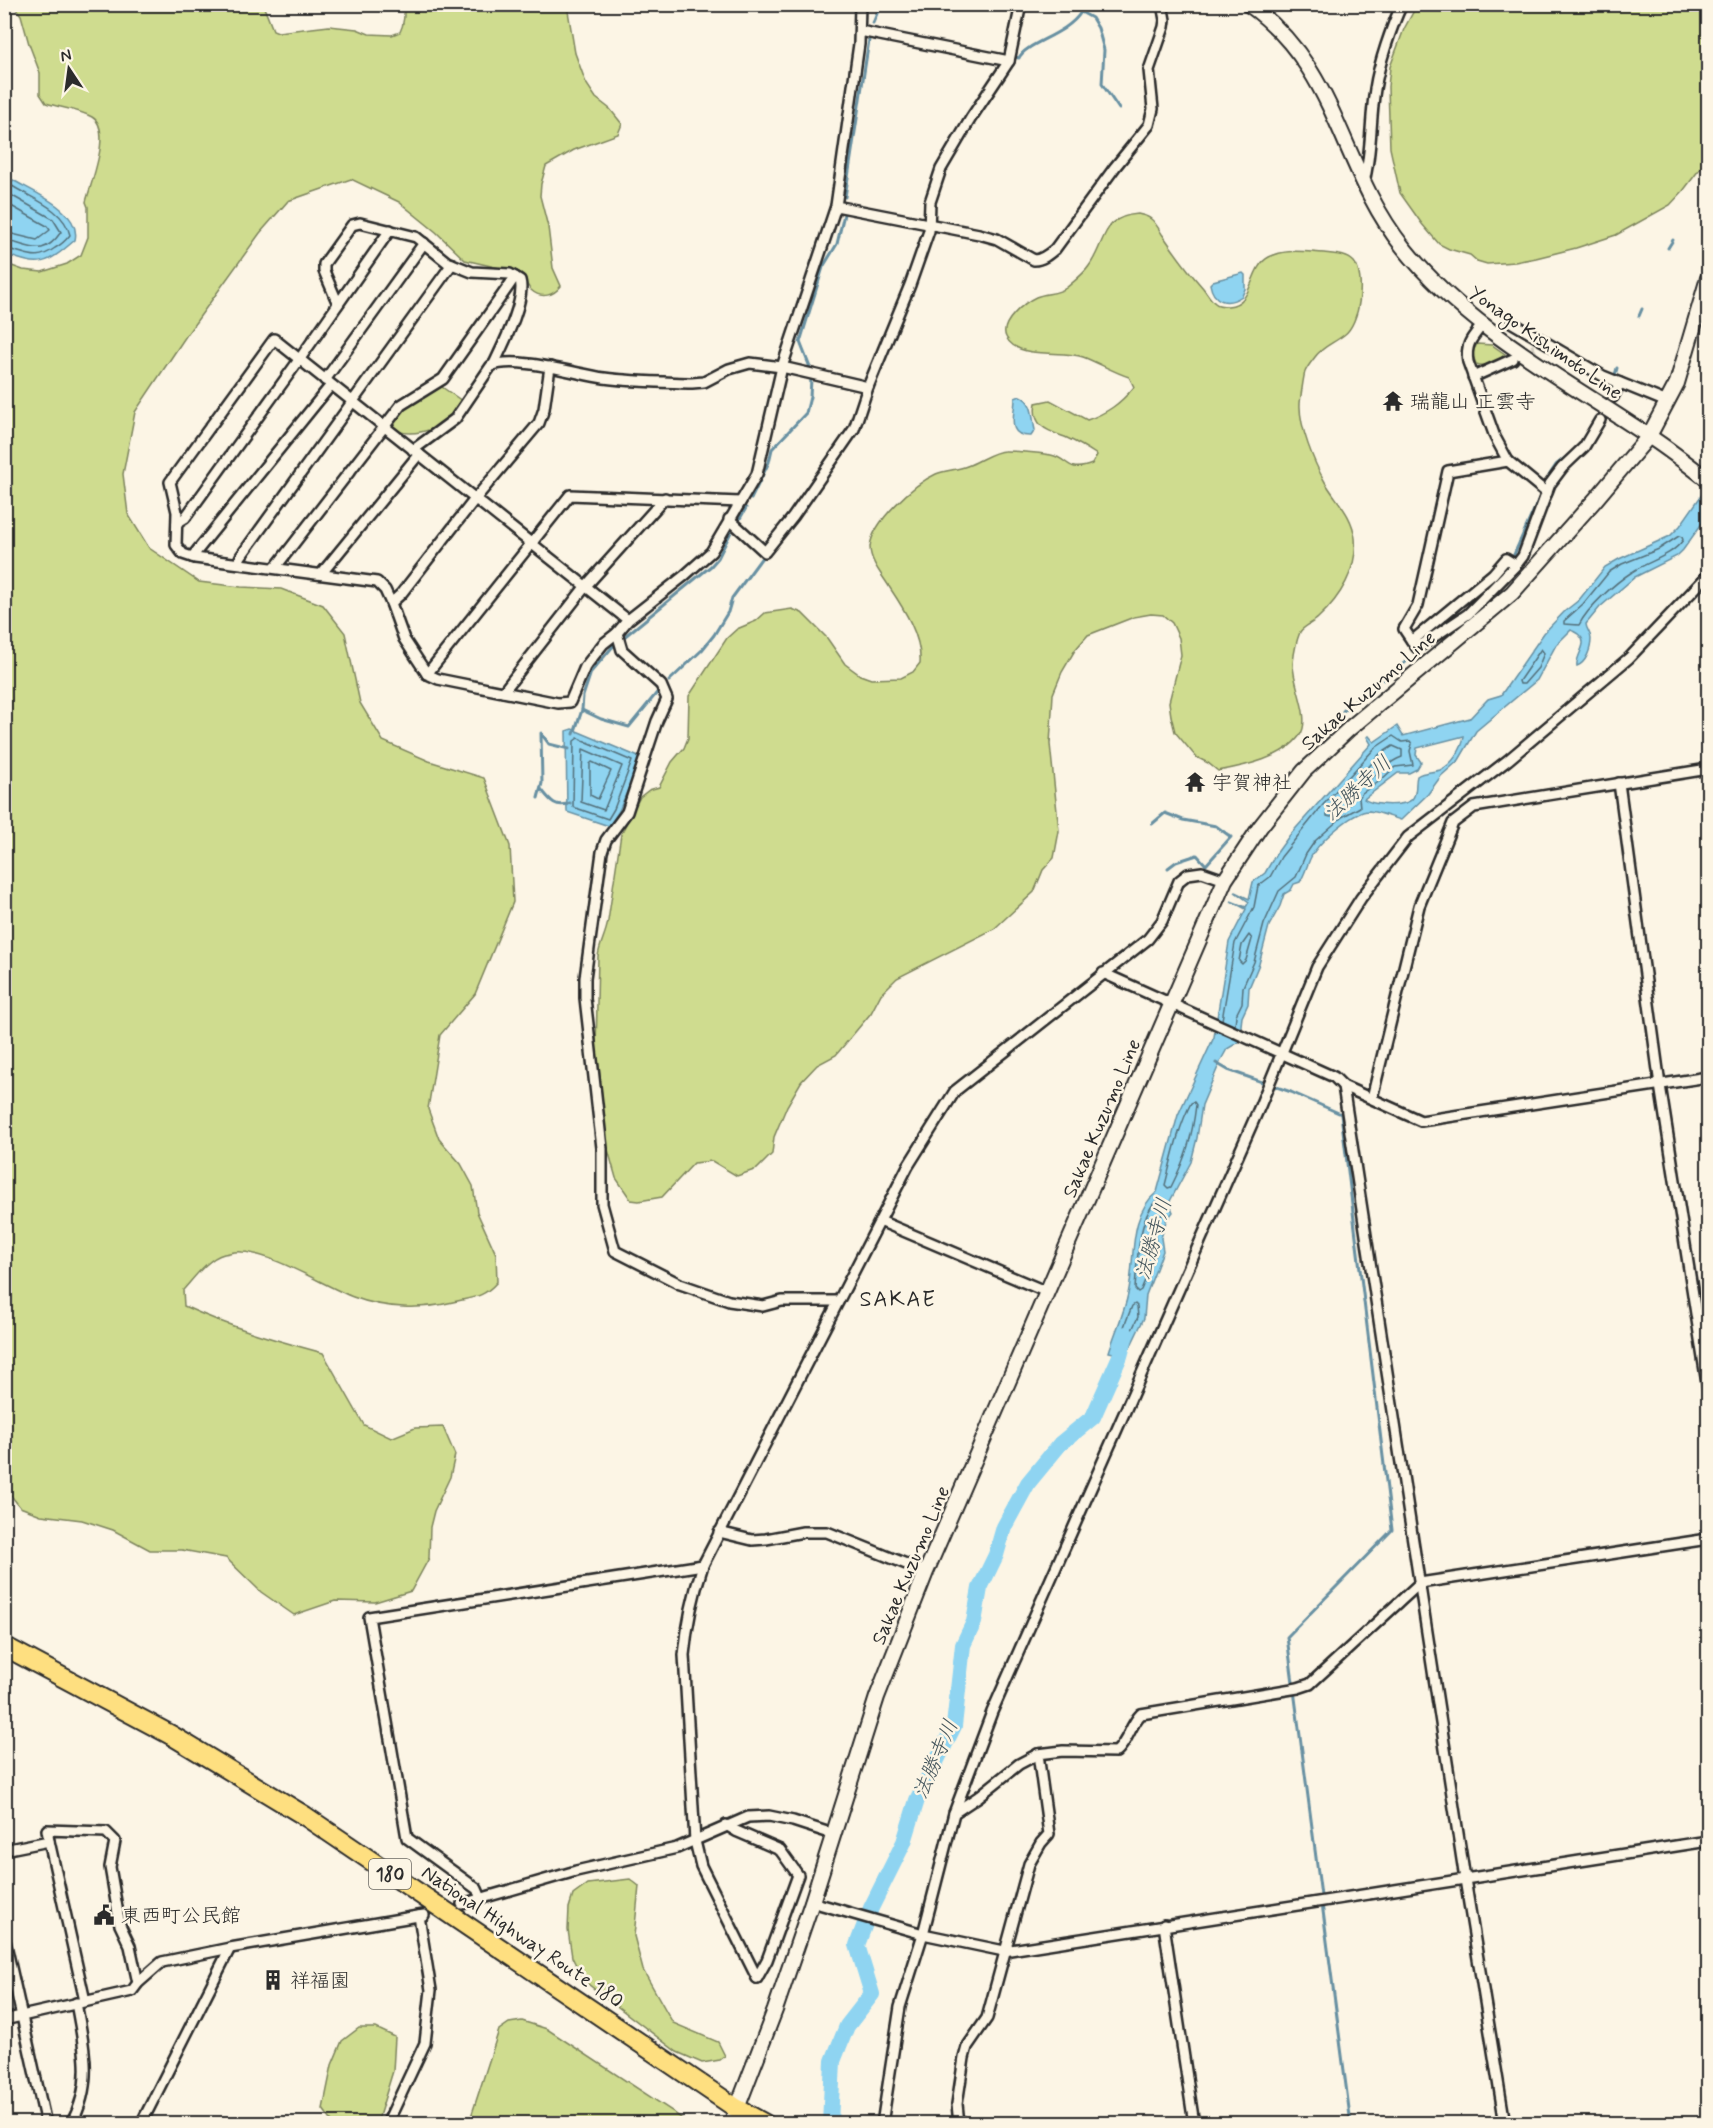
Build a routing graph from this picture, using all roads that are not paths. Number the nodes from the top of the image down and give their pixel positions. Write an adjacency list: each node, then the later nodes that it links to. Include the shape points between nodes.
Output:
1 (860, 4): 6 (street)
2 (1021, 4): 7 (street)
3 (1162, 4): 10 (street, via 1164,27 1149,70 1153,109 1149,125 1050,253 1034,260 997,239)
4 (1248, 4): 8 (main road, Yonago Kishimoto Line, via 1281,32 1315,77)
5 (1402, 4): 8 (street, via 1375,88)
6 (860, 31): 7 (street); 9 (street)
7 (1009, 61): 10 (street, via 942,170 930,202)
8 (1364, 182): 18 (main road, Yonago Kishimoto Line, via 1392,232 1419,267)
9 (836, 207): 10 (street); 25 (street)
10 (930, 225): 29 (street)
11 (390, 230): 12 (street); 16 (street); 16 (street, via 354,224 324,264)
12 (424, 243): 13 (street); 27 (street)
13 (452, 264): 14 (street, via 472,272); 31 (street)
14 (515, 277): 23 (street, via 521,283 519,302); 34 (street, via 442,379 401,405)
15 (1708, 278): 32 (main road, Sakae Kuzumo Line, via 1677,383)
16 (338, 304): 22 (street)
17 (1511, 322): 19 (street)
18 (1483, 324): 26 (street, via 1466,352); 35 (main road, Yonago Kishimoto Line, via 1557,378)
19 (1545, 342): 20 (street); 28 (street)
20 (1535, 348)
21 (1513, 359): 26 (street)
22 (299, 360): 27 (street); 44 (street, via 185,518); 44 (street, via 274,339 170,482)
23 (494, 364): 24 (street, via 500,361); 36 (street, via 455,419)
24 (550, 367): 25 (street, via 603,377 692,383 750,363); 41 (street, via 539,423)
25 (782, 367): 29 (street); 42 (street, via 757,474)
26 (1473, 377): 37 (street)
27 (328, 383): 31 (street); 46 (street)
28 (1620, 383): 30 (street); 32 (street)
29 (868, 387): 43 (street, via 851,435 765,552)
30 (1612, 397)
31 (353, 402): 34 (street); 48 (street)
32 (1667, 402): 35 (main road, Sakae Kuzumo Line)
33 (1600, 420): 39 (street, via 1584,447)
34 (385, 428): 36 (street); 49 (street)
35 (1649, 436): 38 (main road, Yonago Kishimoto Line); 61 (main road, Sakae Kuzumo Line, via 1512,593 1304,771)
36 (416, 452): 41 (street); 50 (street)
37 (1508, 461): 39 (street); 56 (street, via 1448,471 1418,605 1404,629)
38 (1708, 480)
39 (1544, 491): 47 (street, via 1523,556)
40 (665, 498): 42 (street); 45 (street, via 570,495); 52 (street)
41 (475, 499): 45 (street); 53 (street)
42 (740, 502): 43 (street)
43 (729, 519): 54 (street, via 702,561)
44 (177, 523): 46 (street, via 176,545)
45 (531, 543): 52 (street); 57 (street)
46 (192, 557): 48 (street)
47 (1513, 563): 56 (street, via 1506,559); 56 (street, via 1468,614 1417,648)
48 (238, 564): 49 (street)
49 (274, 568): 50 (street)
50 (322, 573): 53 (street, via 377,582)
51 (1708, 575): 64 (street, via 1629,658 1508,760 1408,837 1361,898 1317,967)
52 (585, 587): 54 (street); 58 (street)
53 (391, 603): 57 (street, via 405,639)
54 (628, 620): 55 (street)
55 (617, 633): 58 (street, via 585,667 570,702); 71 (street, via 622,650 661,685 667,699 627,812 602,852 585,978 602,1148 602,1204 615,1251 680,1284 729,1301 763,1306 782,1301)
56 (1412, 641)
57 (427, 674): 58 (street)
58 (503, 692)
59 (1708, 769): 60 (street)
60 (1619, 783): 66 (street); 68 (street, via 1474,807 1453,823 1419,906)
61 (1225, 880): 62 (street, via 1202,872 1188,874 1179,881 1162,921 1148,939); 63 (main road, Sakae Kuzumo Line)
62 (1103, 973): 63 (street); 69 (street, via 955,1091 908,1166)
63 (1171, 1004): 64 (street); 70 (main road, Sakae Kuzumo Line)
64 (1277, 1052): 67 (street, via 1334,1077); 80 (street, via 992,1712)
65 (1708, 1077): 66 (street)
66 (1660, 1085): 68 (street, via 1421,1121); 72 (street)
67 (1343, 1086): 68 (street); 77 (street)
68 (1372, 1098)
69 (880, 1221): 70 (street); 71 (street)
70 (1047, 1292): 76 (main road, Sakae Kuzumo Line)
71 (838, 1301): 73 (street)
72 (1708, 1390)
73 (719, 1532): 75 (street); 76 (street, via 752,1540 827,1532)
74 (1708, 1539): 77 (street)
75 (703, 1565): 84 (street, via 693,1595 684,1656); 88 (street, via 369,1617 407,1838 477,1889)
76 (926, 1572): 82 (main road, Sakae Kuzumo Line, via 877,1697)
77 (1420, 1583): 79 (street, via 1310,1684 1141,1714 1116,1752); 87 (street)
78 (4, 1646): 100 (highway, National Highway Route 180 / 180, via 171,1735 305,1816)
79 (1038, 1754): 80 (street, via 1018,1764); 95 (street, via 1049,1834 1029,1864)
80 (954, 1813): 92 (street)
81 (726, 1825): 82 (street, via 748,1817 769,1816); 84 (street); 84 (street, via 780,1850 798,1875 758,1978 701,1866)
82 (833, 1834): 89 (main road, Sakae Kuzumo Line)
83 (49, 1841): 86 (street); 96 (street, via 47,1830 106,1832 115,1841 110,1867 120,1925); 97 (street)
84 (695, 1841): 88 (street)
85 (1708, 1841): 87 (street)
86 (4, 1850)
87 (1465, 1879): 91 (street); 109 (street)
88 (481, 1898): 90 (street)
89 (812, 1902): 92 (street); 100 (main road, Sakae Kuzumo Line)
90 (462, 1904)
91 (1164, 1925): 95 (street); 108 (street)
92 (923, 1934): 95 (street); 106 (street, via 900,2007)
93 (4, 1936): 98 (street)
94 (230, 1948): 96 (street, via 162,1962); 104 (street); 105 (street, via 421,1915 430,1990 425,2043)
95 (1004, 1951): 107 (street, via 987,2018 964,2058 957,2104)
96 (138, 1983): 97 (street, via 132,1991)
97 (80, 2002): 98 (street); 103 (street, via 87,2075)
98 (22, 2016): 99 (street); 102 (street)
99 (4, 2020)
100 (733, 2116): 101 (highway, National Highway Route 180 / 180)
101 (764, 2123)
102 (46, 2124)
103 (71, 2124)
104 (141, 2124)
105 (387, 2124)
106 (882, 2124)
107 (959, 2124)
108 (1194, 2124)
109 (1505, 2124)

